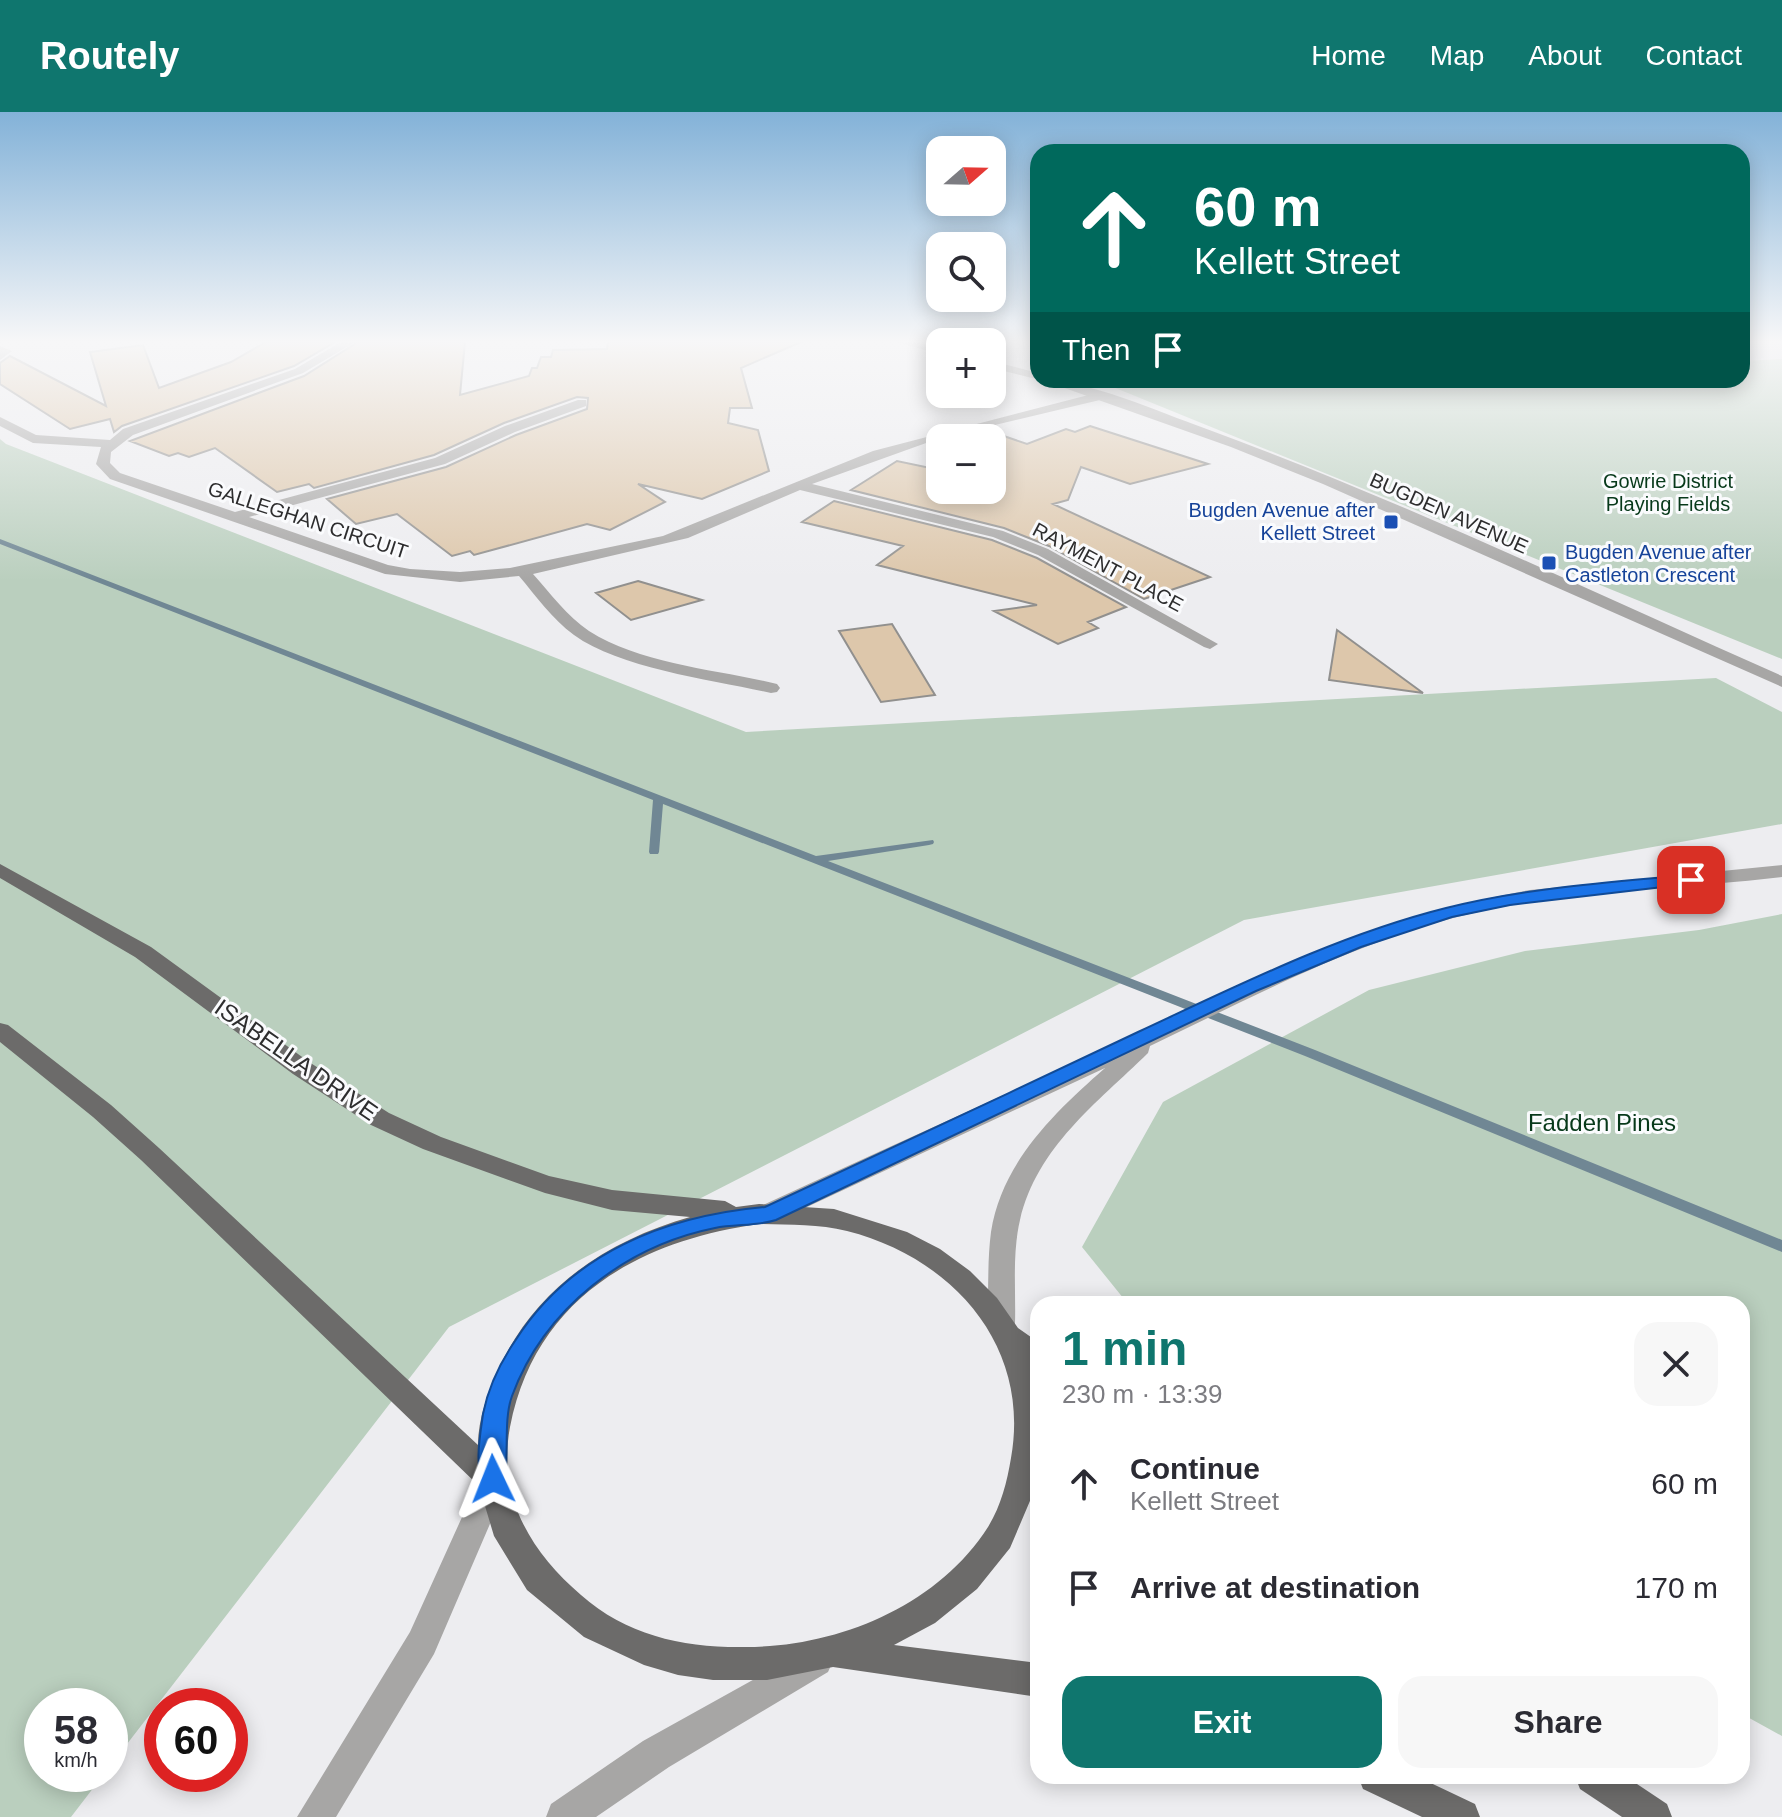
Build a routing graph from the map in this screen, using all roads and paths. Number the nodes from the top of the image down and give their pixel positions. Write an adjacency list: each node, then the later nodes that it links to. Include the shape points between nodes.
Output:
1 (1, 422): 6 (street, via 33,439)
2 (154, 422): 6 (street)
3 (531, 422): 8 (street, via 440,461)
4 (1001, 422): 7 (street, GALLEGHAN CIRCUIT, via 899,448)
5 (1170, 422): 11 (street, BUGDEN AVENUE, via 1276,460)
6 (110, 444): 8 (street, GALLEGHAN CIRCUIT, via 103,464 115,476)
7 (798, 485): 9 (street, GALLEGHAN CIRCUIT, via 695,530); 10 (street, RAYMENT PLACE, via 998,534 1043,552)
8 (234, 517): 9 (street, GALLEGHAN CIRCUIT, via 412,576)
9 (524, 572): 12 (street, via 561,616 585,635 622,651)
10 (1210, 644)
11 (1782, 682)
12 (771, 688)
13 (0, 870): 17 (main road, ISABELLA DRIVE, via 143,952 380,1119 432,1143 545,1184 612,1200)
14 (1782, 871): 16 (street, via 1575,890 1448,913 1354,943)
15 (0, 1030): 22 (main road, via 150,1154)
16 (1152, 1035): 17 (street); 18 (street, via 1052,1128 1023,1171 1006,1222)
17 (764, 1214): 18 (main road, via 844,1220 885,1232 957,1274); 22 (main road, via 689,1226 635,1247 564,1295 536,1326 498,1400)
18 (1005, 1329): 19 (main road); 20 (main road, via 1024,1372)
19 (1030, 1350)
20 (1030, 1406)
21 (1030, 1454): 23 (main road, via 1019,1497 998,1538 967,1577 927,1611 878,1638)
22 (493, 1481): 23 (main road, via 504,1525 527,1566 560,1602 603,1632 653,1653 708,1664 767,1666); 27 (street, via 422,1643)
23 (828, 1655): 24 (main road); 28 (street, via 656,1754)
24 (1030, 1679)
25 (1393, 1784): 29 (main road)
26 (1605, 1784): 30 (main road)
27 (315, 1817)
28 (564, 1817)
29 (1462, 1817)
30 (1654, 1817)

